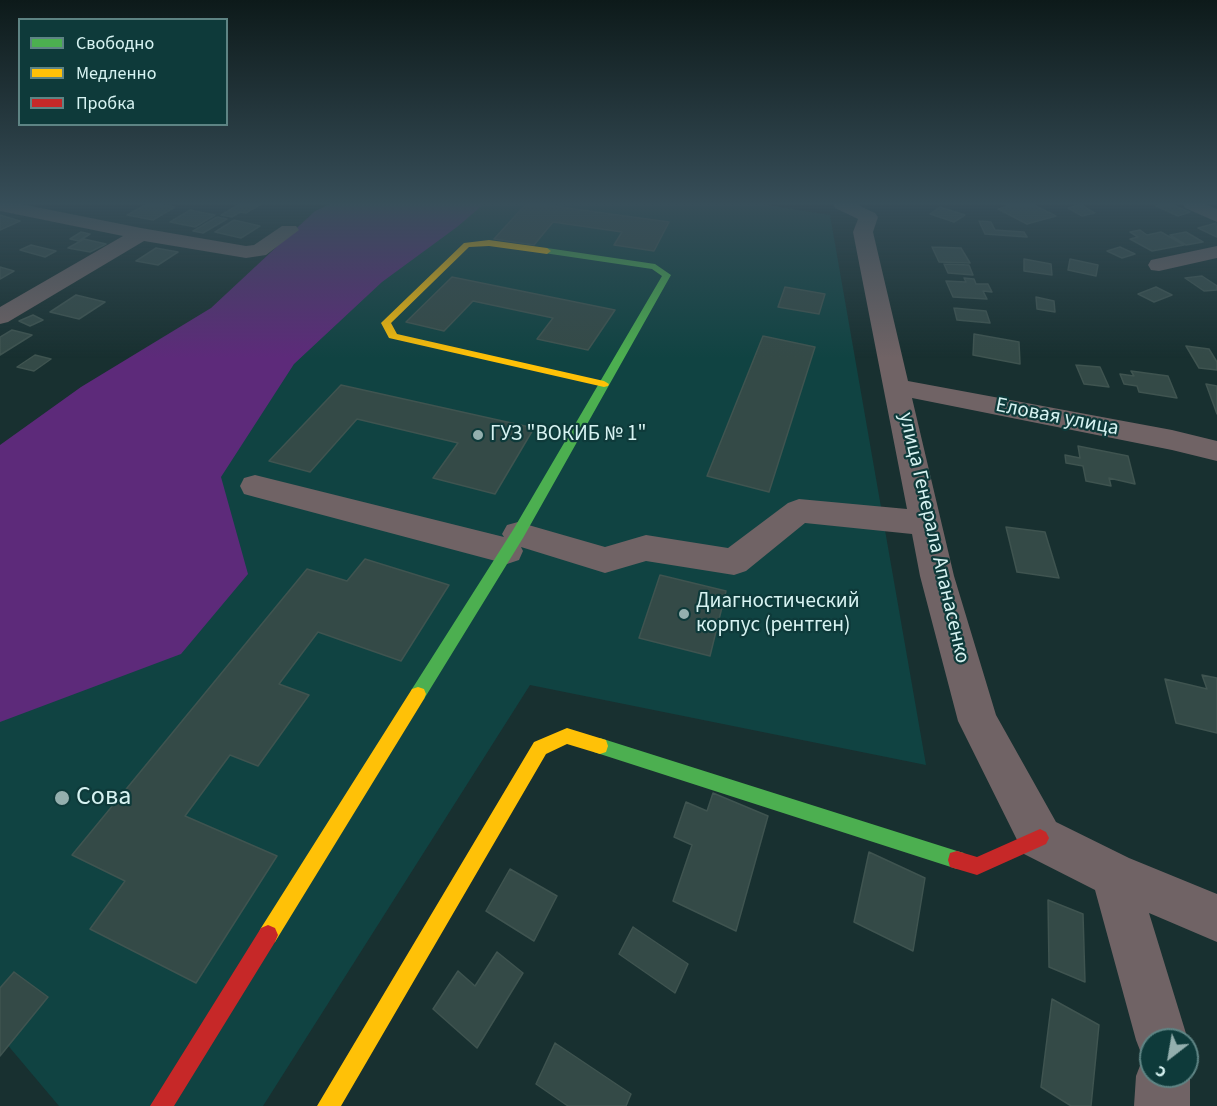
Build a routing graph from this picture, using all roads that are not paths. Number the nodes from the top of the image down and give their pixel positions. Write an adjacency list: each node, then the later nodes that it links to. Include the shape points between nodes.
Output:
1 (104, 256): 7 (street)
2 (456, 256): 8 (street, via 386,323 393,336)
3 (576, 256): 8 (street, via 655,267 667,275)
4 (868, 256): 9 (street, улица Генерала Апанасенко)
5 (1201, 256): 6 (street)
6 (1159, 265)
7 (0, 317)
8 (604, 384): 13 (street)
9 (897, 387): 10 (street, Еловая улица); 12 (street, улица Генерала Апанасенко)
10 (1217, 451)
11 (255, 486): 13 (street)
12 (926, 523): 13 (street, via 799,511 734,562 646,548 605,560); 14 (street, улица Генерала Апанасенко, via 978,721)
13 (512, 542): 19 (street)
14 (1040, 838): 15 (street); 20 (street, via 977,866 567,736 540,748)
15 (1114, 875): 16 (street); 17 (street)
16 (1217, 918)
17 (1159, 1028)
18 (1163, 1088): 21 (street)
19 (161, 1106)
20 (328, 1106)
21 (1162, 1106)

